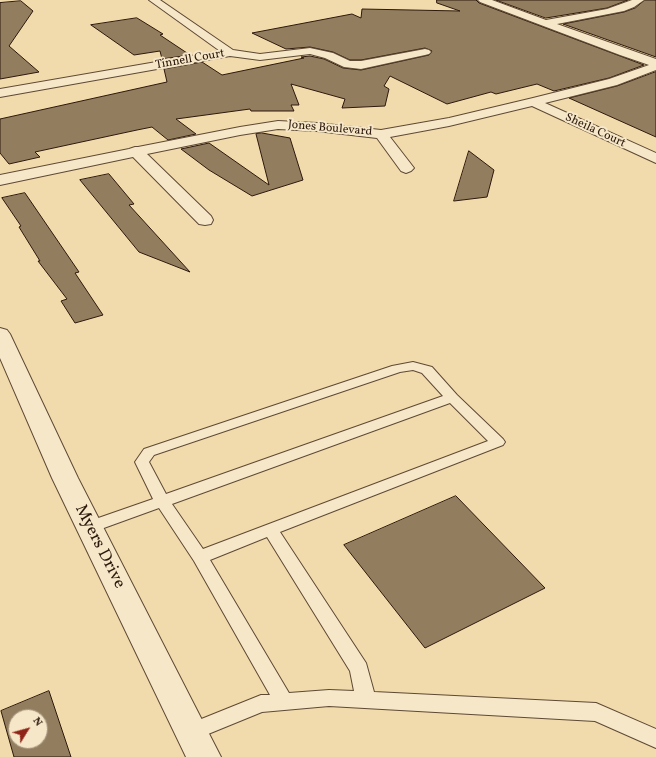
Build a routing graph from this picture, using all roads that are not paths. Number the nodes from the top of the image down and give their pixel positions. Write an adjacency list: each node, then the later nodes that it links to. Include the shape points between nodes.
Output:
1 (154, 0): 6 (street)
2 (483, 0): 4 (street)
3 (639, 0): 4 (street, via 613,10)
4 (546, 23): 7 (street)
5 (425, 52): 6 (street, Tinnell Court, via 361,65 348,64 310,51 260,57)
6 (230, 53): 8 (street, Tinnell Court)
7 (656, 64): 9 (street, Jones Boulevard, via 613,82)
8 (0, 93)
9 (533, 102): 10 (street, Jones Boulevard, via 449,122); 12 (street, Sheila Court)
10 (381, 134): 11 (street, Jones Boulevard, via 278,125); 13 (street)
11 (135, 152): 14 (street, Jones Boulevard); 15 (street)
12 (656, 159)
13 (406, 168)
14 (0, 180)
15 (204, 220)
16 (0, 334): 19 (street, Myers Drive)
17 (452, 398): 18 (lane); 18 (lane, via 427,370 413,366 397,369 149,452 142,462); 20 (lane, via 498,442)
18 (162, 501): 19 (lane); 21 (lane)
19 (90, 527): 24 (street, Myers Drive)
20 (270, 529): 21 (lane); 22 (lane, via 359,669)
21 (200, 557): 23 (lane)
22 (366, 700): 23 (lane, via 329,698); 25 (lane, via 596,712)
23 (284, 702): 24 (lane, via 261,704)
24 (191, 732): 26 (street, Myers Drive)
25 (656, 739)
26 (204, 757)

